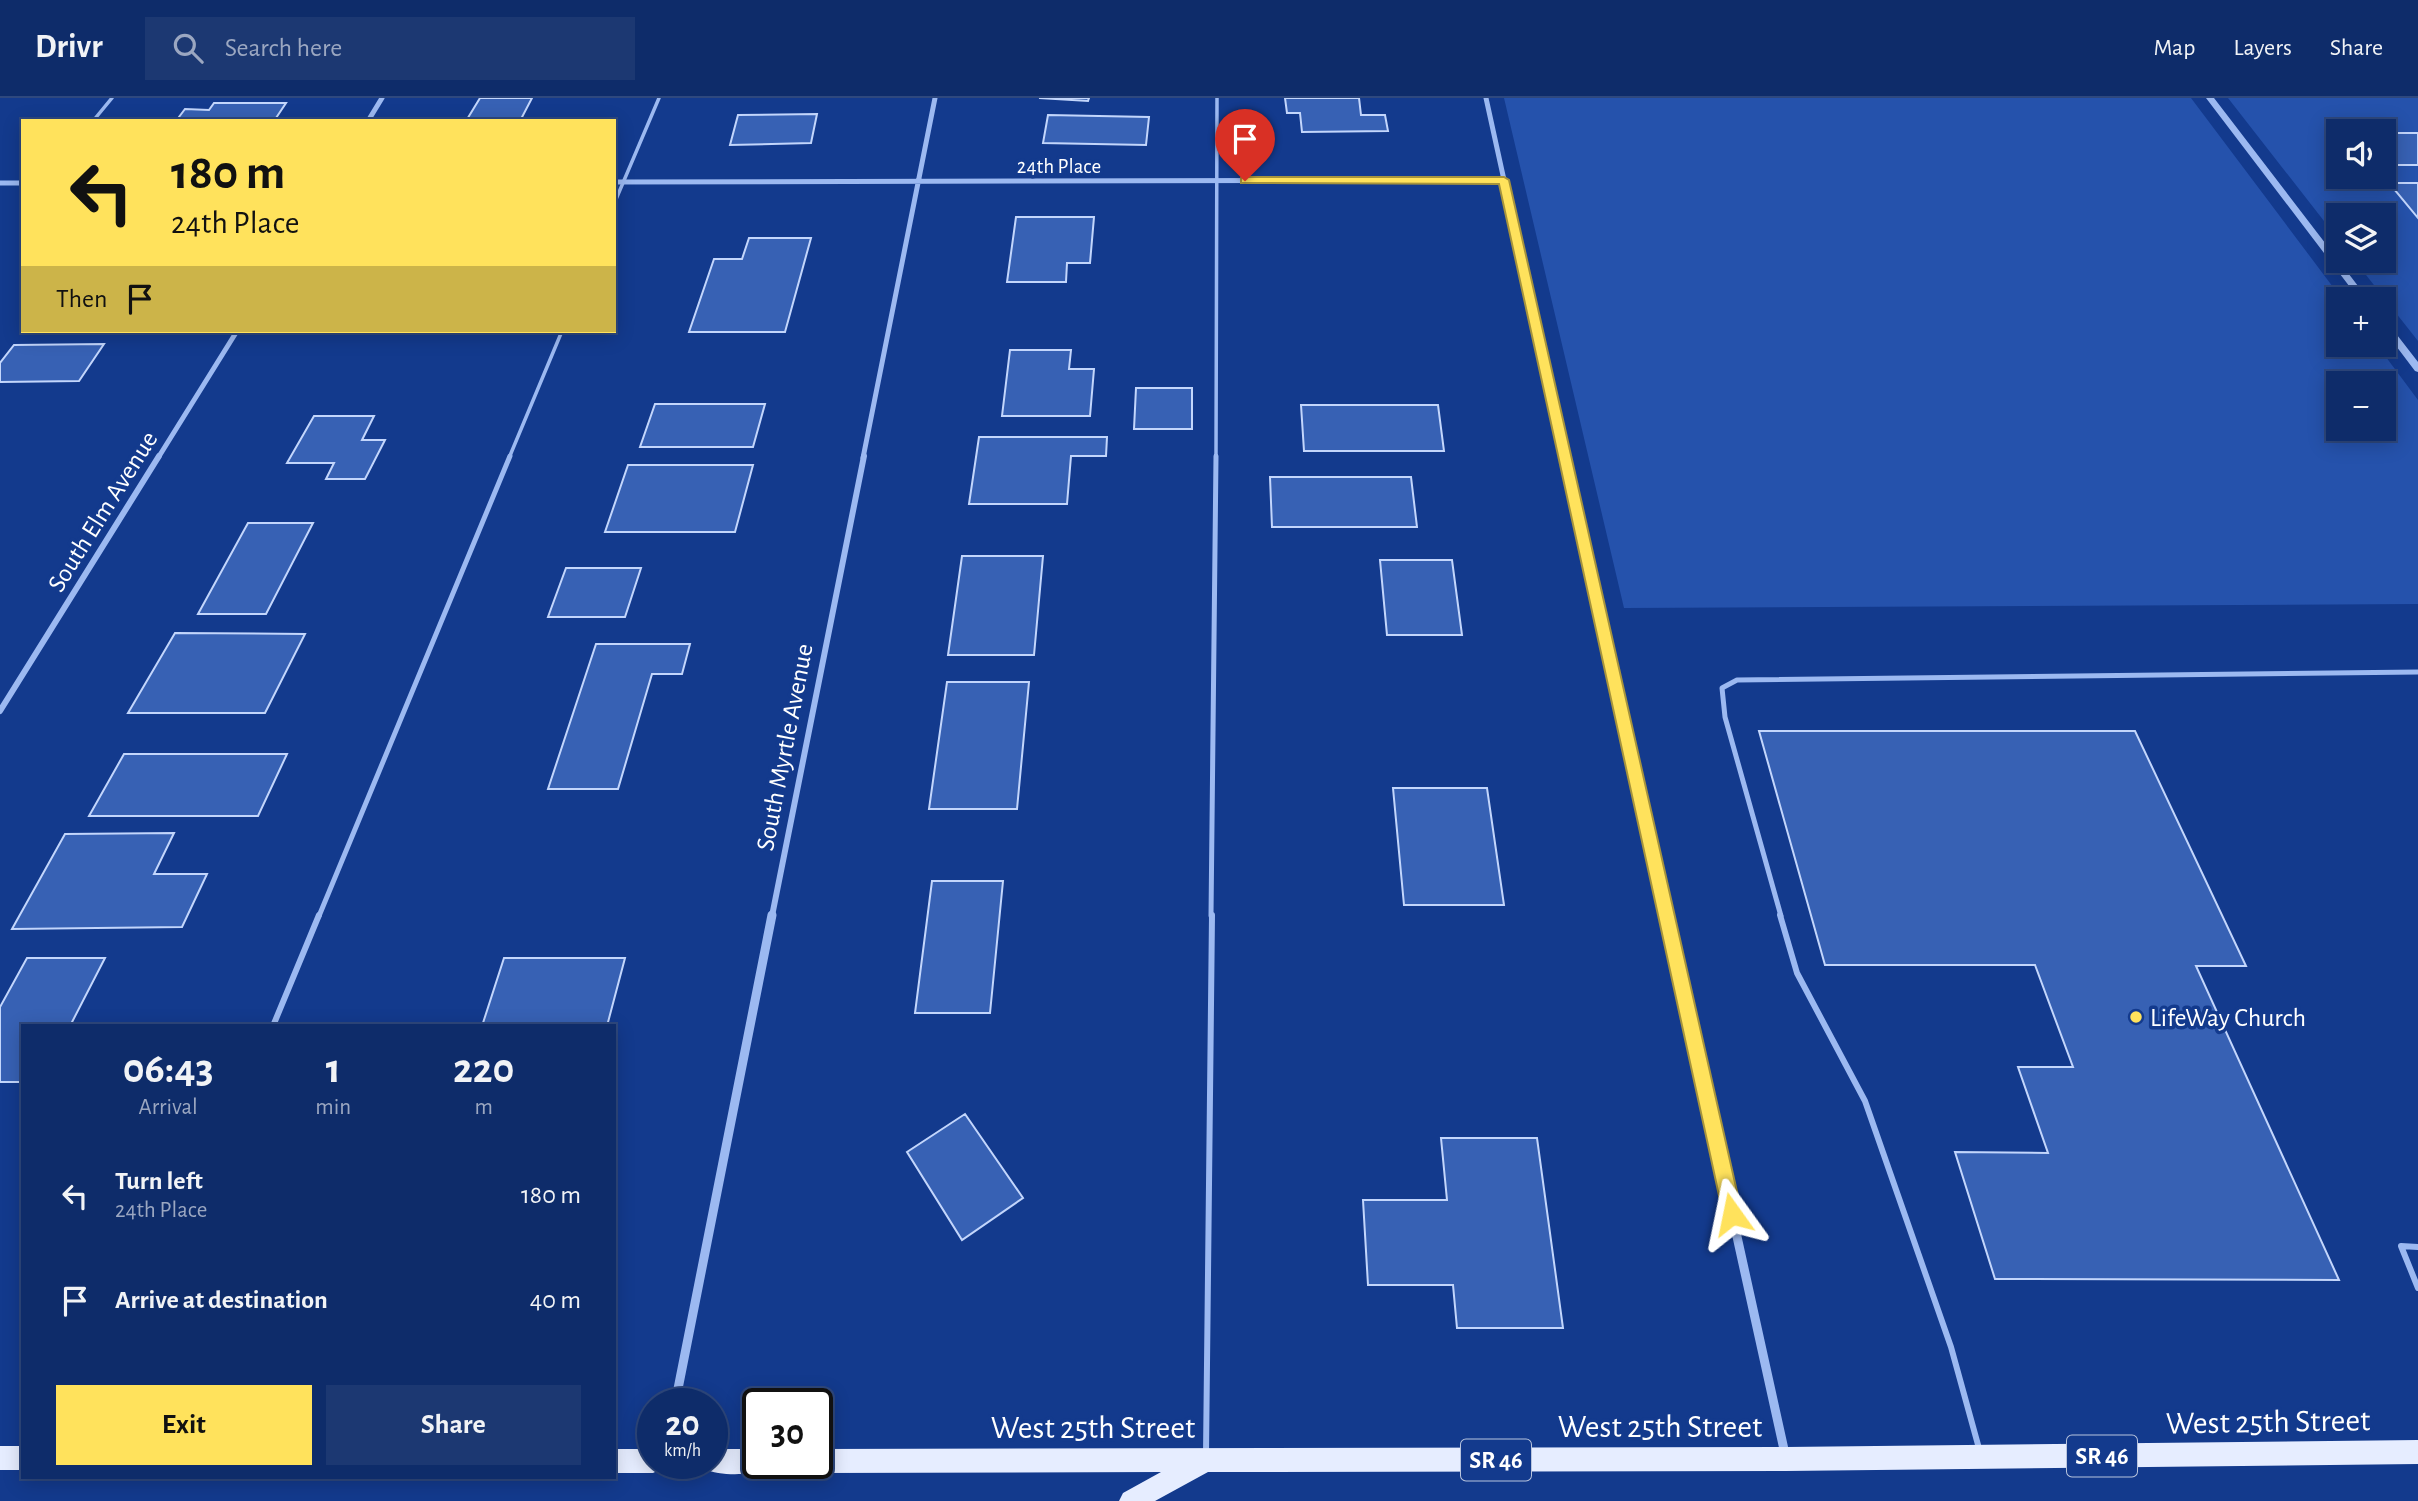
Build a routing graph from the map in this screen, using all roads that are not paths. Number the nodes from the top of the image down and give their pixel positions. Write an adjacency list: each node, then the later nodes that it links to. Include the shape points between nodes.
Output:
1 (112, 98): 8 (lane)
2 (382, 98): 9 (street)
3 (659, 98): 13 (lane)
4 (935, 98): 14 (street, South Myrtle Avenue)
5 (1217, 98): 11 (lane)
6 (1486, 98): 10 (street)
7 (2210, 98): 18 (street)
8 (95, 119)
9 (369, 119)
10 (1504, 180): 11 (street, 24th Place); 33 (street)
11 (1219, 181): 14 (street, 24th Place); 37 (lane)
12 (616, 182): 13 (street, 24th Place)
13 (623, 182): 14 (street, 24th Place); 17 (lane)
14 (918, 182): 28 (street, South Myrtle Avenue)
15 (0, 183): 16 (street)
16 (21, 183)
17 (616, 199)
18 (2355, 287)
19 (236, 333): 24 (street, South Elm Avenue)
20 (561, 333): 25 (lane)
21 (2396, 340): 22 (street)
22 (2418, 369)
23 (2418, 672): 32 (lane, via 1841,677 1737,680 1722,688 1739,773 1797,973 1865,1101 1951,1347)
24 (0, 712)
25 (274, 1024)
26 (2418, 1247): 27 (lane, via 2402,1246)
27 (2418, 1288)
28 (678, 1388)
29 (2418, 1452): 32 (main road, West 25th Street / SR 46)
30 (0, 1458): 31 (main road)
31 (21, 1458)
32 (1981, 1458): 33 (main road, West 25th Street / SR 46)
33 (1786, 1459): 37 (main road, West 25th Street / SR 46)
34 (616, 1461): 35 (main road)
35 (637, 1461)
36 (833, 1461): 37 (main road, West 25th Street / SR 46)
37 (1206, 1461): 38 (main road)
38 (1131, 1501)

